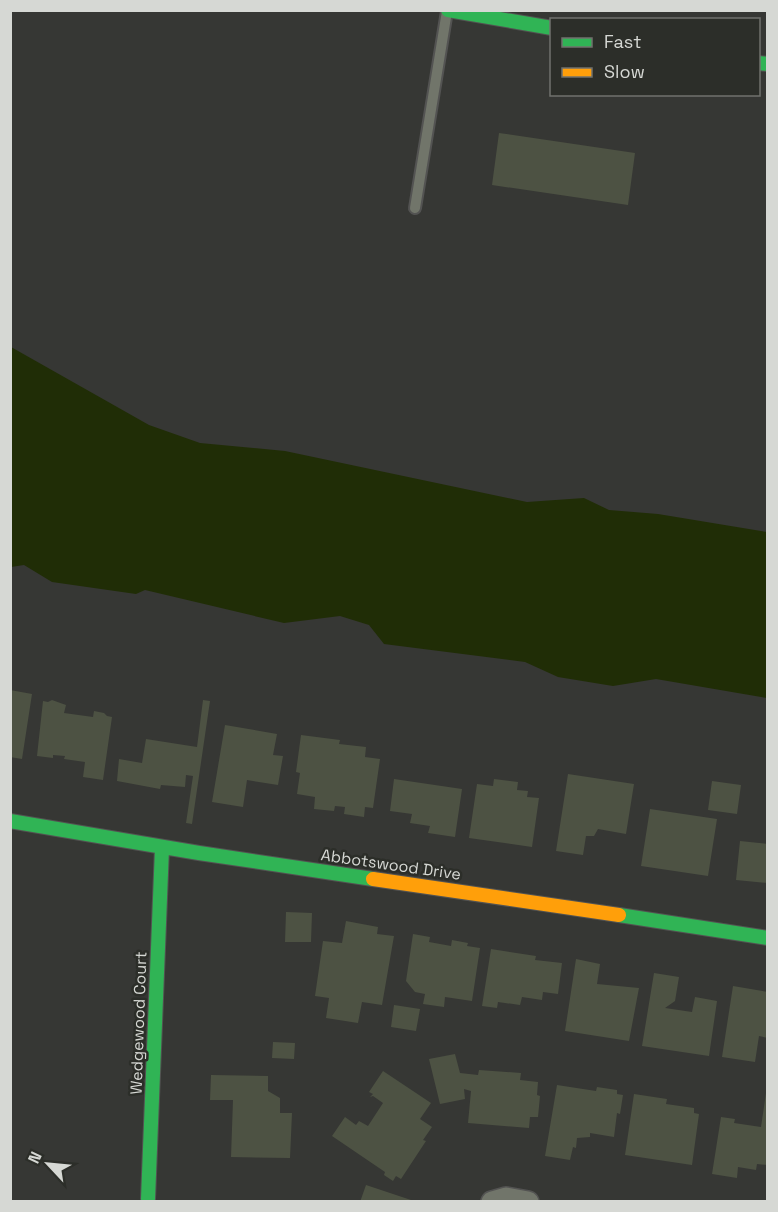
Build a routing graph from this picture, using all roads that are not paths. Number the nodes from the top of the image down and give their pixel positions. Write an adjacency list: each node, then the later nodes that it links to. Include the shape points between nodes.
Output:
1 (447, 10): 2 (street); 3 (lane)
2 (550, 28)
3 (415, 208)
4 (10, 821): 5 (street, Abbotswood Drive)
5 (162, 848): 6 (street, Abbotswood Drive); 7 (street, Wedgewood Court)
6 (768, 938)
7 (148, 1199)
8 (492, 1202): 9 (street, via 506,1198)
9 (528, 1202)

